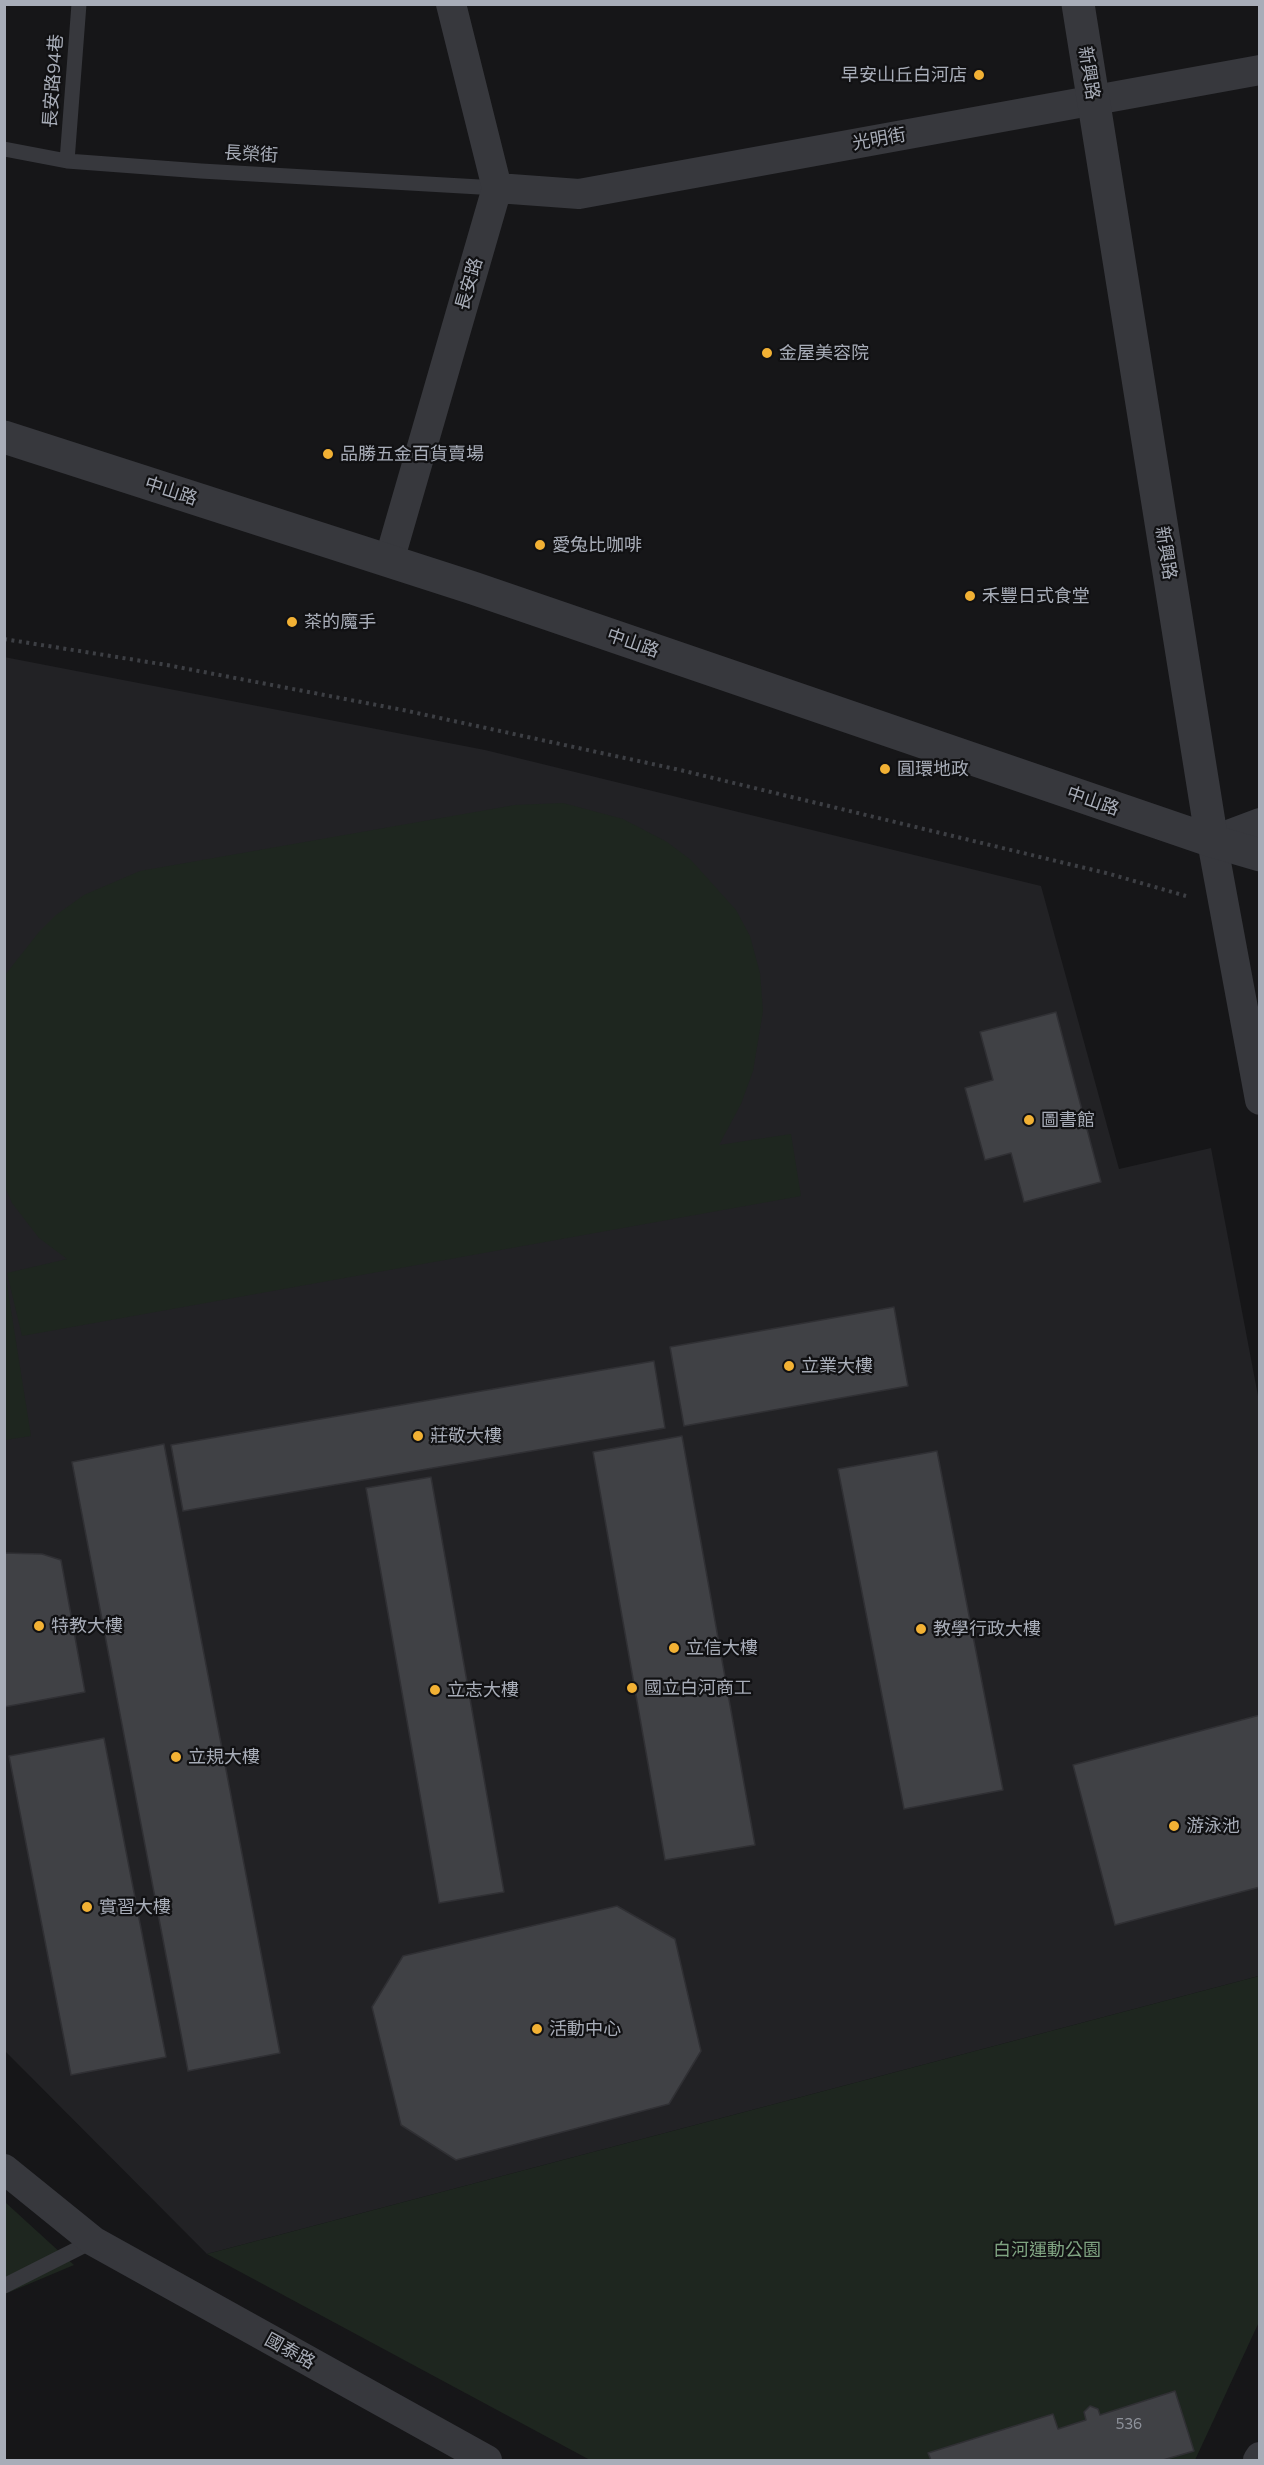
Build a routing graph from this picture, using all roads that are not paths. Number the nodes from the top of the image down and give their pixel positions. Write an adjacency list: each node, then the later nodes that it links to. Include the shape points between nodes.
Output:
1 (79, 4): 7 (lane, 長安路94巷)
2 (451, 4): 8 (street)
3 (1078, 4): 5 (street, 新興路)
4 (1260, 70): 5 (street, 光明街)
5 (1094, 100): 8 (street, 光明街, via 579,194); 12 (street, 新興路)
6 (4, 149): 7 (lane, 長榮街)
7 (67, 161): 8 (lane, 長榮街)
8 (497, 188): 10 (street, 長安路)
9 (4, 437): 10 (street, 中山路)
10 (389, 561): 12 (street, 中山路)
11 (1260, 824): 12 (street)
12 (1212, 841): 13 (street, 中山路); 14 (street, 新興路)
13 (1260, 855)
14 (1260, 1100)
15 (4, 2169): 16 (street, 國泰路)
16 (93, 2241): 17 (lane); 18 (street, 國泰路)
17 (4, 2286)
18 (487, 2460)

